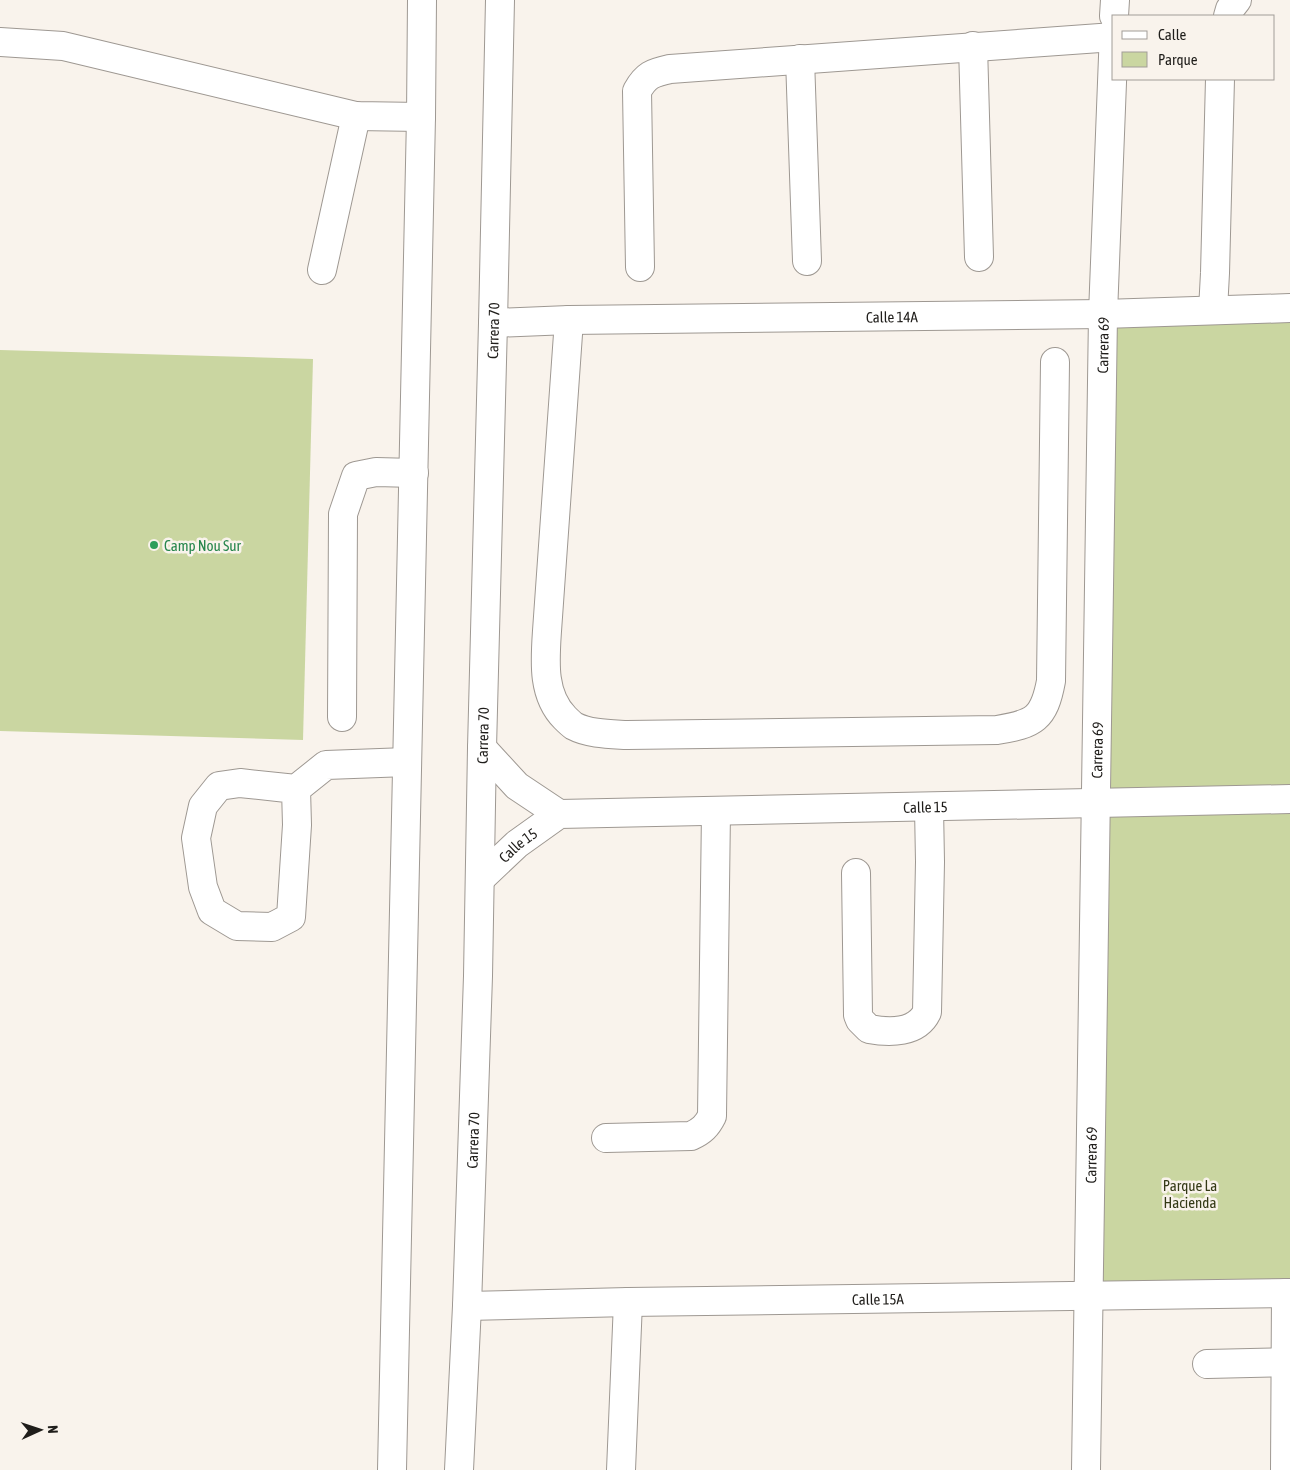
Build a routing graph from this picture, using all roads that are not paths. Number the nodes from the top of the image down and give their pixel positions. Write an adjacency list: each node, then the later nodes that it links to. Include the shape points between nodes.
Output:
1 (410, 0): 12 (street)
2 (422, 0): 12 (street)
3 (500, 0): 13 (street, Carrera 70)
4 (518, 0): 13 (street)
5 (1115, 0): 7 (street)
6 (1237, 0): 8 (street)
7 (1114, 15)
8 (1228, 15)
9 (1112, 37): 11 (street)
10 (0, 42): 17 (street, via 63,46)
11 (973, 46): 14 (street); 19 (street)
12 (422, 52): 18 (street)
13 (500, 58): 27 (street, Carrera 70)
14 (800, 59): 20 (street); 21 (street, via 670,70 644,78 637,91 636,107)
15 (1112, 80): 25 (street, Carrera 69)
16 (1220, 80): 24 (street)
17 (356, 116): 18 (street); 22 (street)
18 (421, 117): 29 (street)
19 (979, 257)
20 (807, 261)
21 (640, 267)
22 (322, 270)
23 (1290, 308): 24 (street, Calle 14A)
24 (1213, 310): 25 (street, Calle 14A)
25 (1103, 314): 26 (street, Calle 14A); 35 (street, Carrera 69)
26 (569, 320): 27 (street, Calle 14A); 28 (street, via 545,659 548,688 556,709 573,726 603,733 997,730 1020,726 1037,717 1048,701 1051,681)
27 (494, 323): 31 (street, Carrera 70)
28 (1055, 362)
29 (414, 472): 30 (street, via 376,472 356,476 343,514); 32 (street)
30 (342, 717)
31 (482, 748): 38 (street, via 517,786); 40 (street, Carrera 70)
32 (407, 762): 33 (street, via 326,765); 48 (street)
33 (296, 789): 33 (street, via 291,917 272,927 237,926 212,911 204,887 196,838 203,806 218,786 240,783)
34 (1290, 799): 35 (street, Calle 15)
35 (1095, 803): 36 (street, Calle 15); 43 (street, Carrera 69)
36 (929, 807): 37 (street, Calle 15); 39 (street, via 927,1012 924,1019 912,1028 876,1030 860,1020)
37 (716, 811): 38 (street, Calle 15); 41 (street, via 712,1116 708,1125 691,1136)
38 (560, 814): 40 (street, Calle 15, via 517,844)
39 (856, 873)
40 (480, 879): 45 (street, Carrera 70)
41 (606, 1138)
42 (1288, 1293): 43 (street, Calle 15A); 46 (street)
43 (1089, 1296): 44 (street, Calle 15A); 51 (street, Carrera 69)
44 (628, 1302): 45 (street, Calle 15A); 50 (street)
45 (467, 1306): 49 (street, Carrera 70)
46 (1288, 1362): 47 (street); 52 (street)
47 (1208, 1364)
48 (392, 1470)
49 (459, 1470)
50 (622, 1470)
51 (1086, 1470)
52 (1285, 1470)

